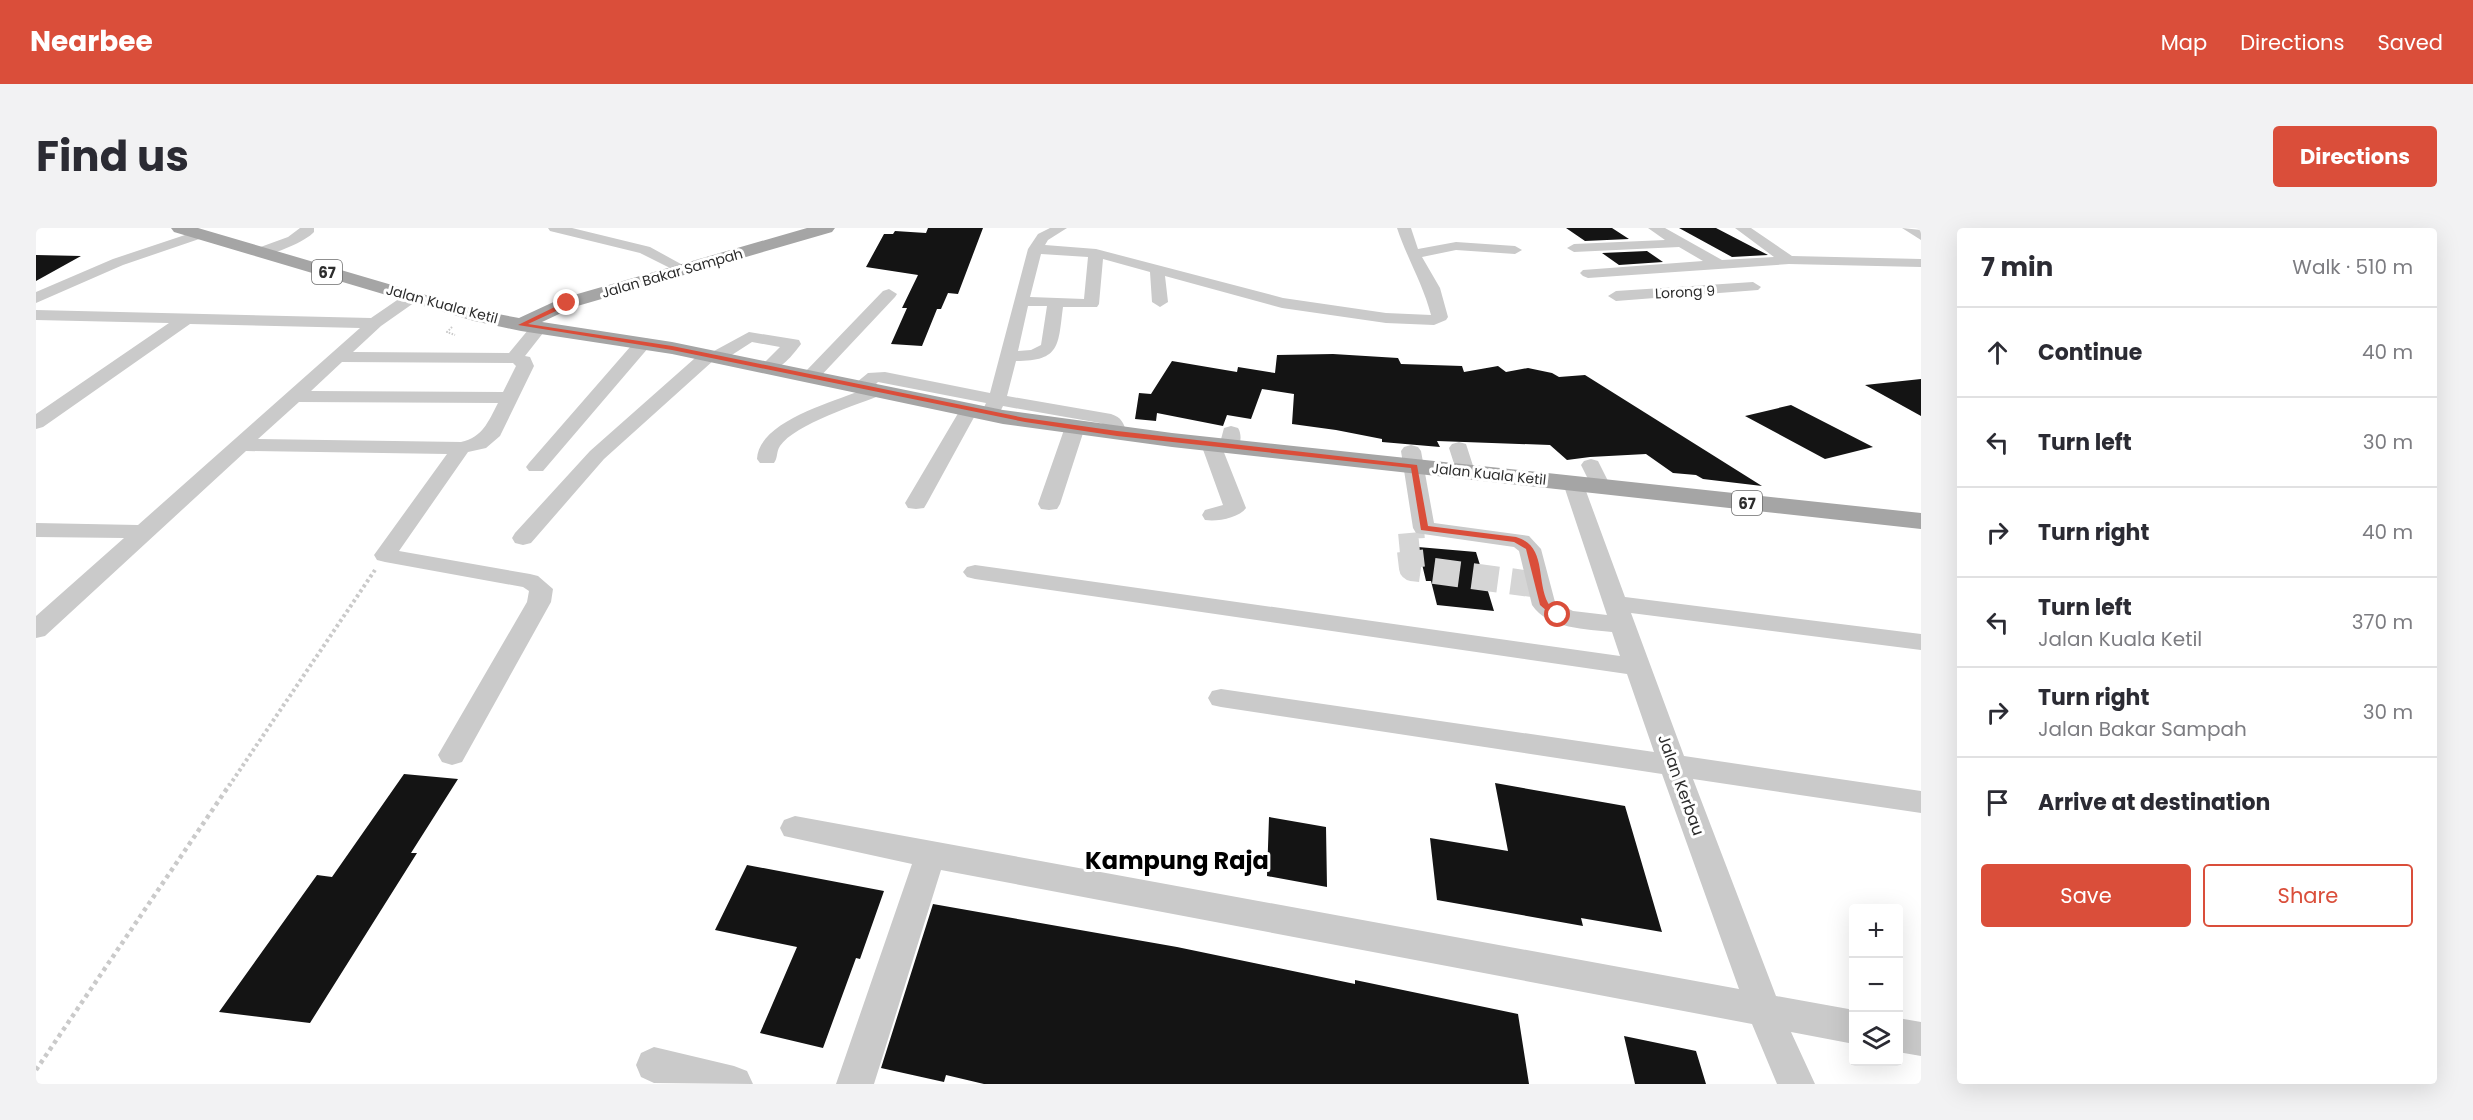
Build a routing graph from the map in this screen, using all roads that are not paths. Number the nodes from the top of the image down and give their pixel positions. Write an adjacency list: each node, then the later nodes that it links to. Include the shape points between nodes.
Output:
1 (180, 228): 9 (main road, Jalan Kuala Ketil / 67)
2 (307, 228): 14 (street, via 300,237)
3 (555, 228): 20 (street, via 636,240)
4 (826, 228): 20 (main road, Jalan Bakar Sampah)
5 (1060, 228): 12 (street, via 1044,237)
6 (1404, 228): 16 (street)
7 (1656, 228): 10 (street)
8 (1742, 228): 17 (street)
9 (200, 234): 14 (main road, Jalan Kuala Ketil / 67); 26 (street, via 118,262)
10 (1682, 243): 11 (street); 19 (street)
11 (1574, 248)
12 (1035, 249): 15 (street); 27 (street)
13 (1515, 250): 16 (street, via 1456,246)
14 (260, 252): 25 (main road, Jalan Kuala Ketil / 67)
15 (1096, 253): 21 (street); 28 (street, via 1091,304)
16 (1413, 254): 21 (street, via 1432,288 1440,316 1434,320 1386,318 1282,303)
17 (1789, 260): 18 (street); 19 (street)
18 (1921, 263)
19 (1720, 265): 22 (street); 24 (street, Lorong 9, via 1753,287)
20 (682, 269): 33 (main road, Jalan Bakar Sampah, via 567,303)
21 (1157, 269): 29 (street)
22 (1588, 273)
23 (889, 294): 40 (street)
24 (1616, 296)
25 (412, 297): 32 (street); 33 (main road, Jalan Kuala Ketil / 67)
26 (36, 298)
27 (1021, 301): 28 (street); 36 (street)
28 (1056, 302): 36 (street, via 1045,351)
29 (1160, 302)
30 (36, 315): 31 (street)
31 (187, 318): 32 (street); 46 (street)
32 (375, 323): 37 (street)
33 (530, 326): 34 (main road, Jalan Kuala Ketil / 67); 38 (street)
34 (643, 343): 35 (main road, Jalan Kuala Ketil / 67); 54 (street)
35 (713, 356): 39 (main road, Jalan Kuala Ketil / 67); 39 (street, via 749,337 793,344); 62 (street, via 597,455)
36 (1008, 356): 44 (street)
37 (340, 357): 38 (street); 42 (street)
38 (514, 358): 43 (street, via 524,361 525,366)
39 (769, 367): 40 (main road, Jalan Kuala Ketil / 67)
40 (811, 376): 41 (main road, Jalan Kuala Ketil / 67)
41 (869, 388): 44 (main road, Jalan Kuala Ketil / 67); 52 (street, via 791,428 771,443)
42 (296, 396): 43 (street); 50 (street)
43 (510, 398): 51 (street, via 488,438)
44 (986, 408): 45 (main road, Jalan Kuala Ketil / 67); 56 (street)
45 (1029, 414): 47 (main road, Jalan Kuala Ketil / 67); 48 (street, via 1104,418 1114,422)
46 (36, 423)
47 (1075, 428): 48 (main road, Jalan Kuala Ketil / 67); 57 (street)
48 (1117, 434): 49 (main road, Jalan Kuala Ketil / 67, via 1172,433)
49 (1224, 441): 53 (main road, Jalan Kuala Ketil / 67); 58 (street, via 1235,508)
50 (242, 445): 51 (street); 61 (street)
51 (461, 448): 69 (street, via 386,555 530,581 541,589 539,602)
52 (767, 459)
53 (1413, 459): 55 (main road, Jalan Kuala Ketil / 67, via 1462,460); 64 (street, via 1424,528 1521,541 1530,549 1548,609 1564,617)
54 (536, 467)
55 (1588, 478): 59 (main road, Jalan Kuala Ketil / 67); 64 (street, Jalan Kerbau)
56 (916, 503)
57 (1050, 504)
58 (1213, 515)
59 (1921, 521)
60 (36, 530): 61 (street)
61 (147, 532): 65 (street)
62 (523, 538)
63 (975, 572): 67 (street)
64 (1619, 615): 66 (street); 67 (street, Jalan Kerbau)
65 (36, 630)
66 (1921, 642)
67 (1637, 667): 70 (street, Jalan Kerbau)
68 (1221, 698): 70 (street)
69 (452, 755)
70 (1674, 765): 71 (street); 74 (street, Jalan Kerbau)
71 (1921, 802)
72 (795, 828): 73 (street)
73 (930, 855): 74 (street); 80 (street)
74 (1764, 1011): 75 (street); 81 (street, Jalan Kerbau)
75 (1849, 1026)
76 (1903, 1036): 77 (street)
77 (1921, 1039)
78 (654, 1065): 79 (street)
79 (735, 1084)
80 (855, 1084)
81 (1797, 1084)

